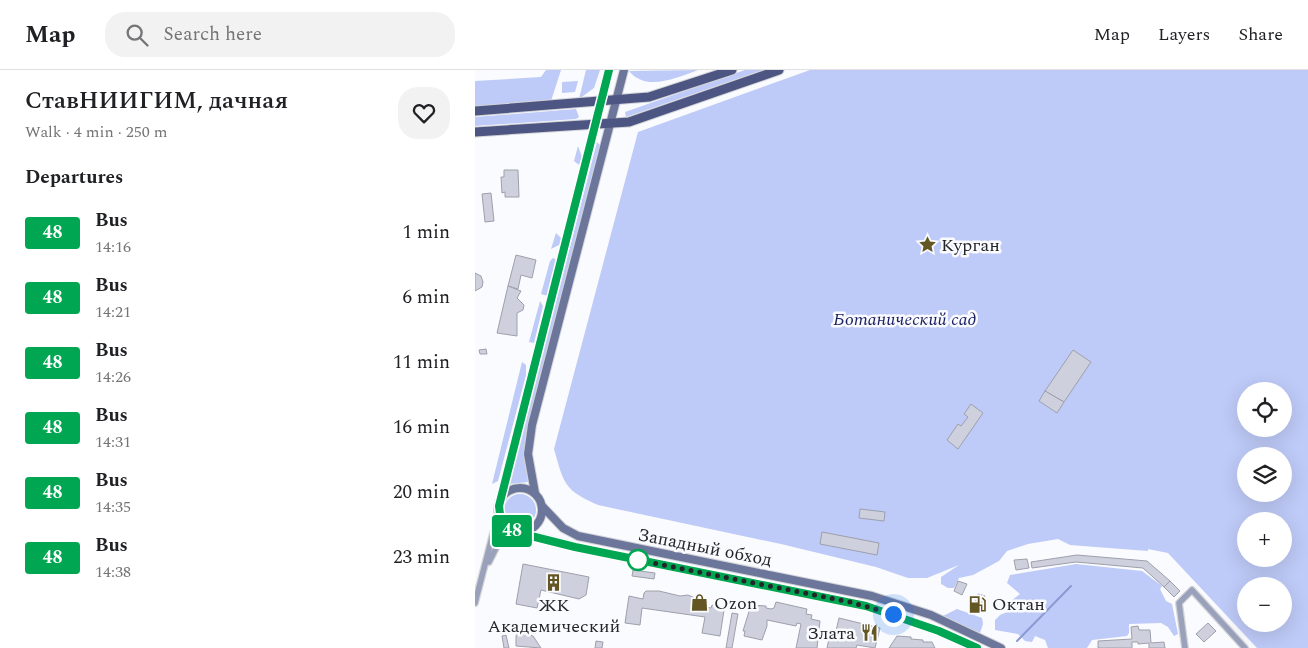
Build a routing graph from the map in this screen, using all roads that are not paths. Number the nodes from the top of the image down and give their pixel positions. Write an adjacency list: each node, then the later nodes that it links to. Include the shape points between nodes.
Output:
1 (609, 70): 6 (main road)
2 (624, 70): 5 (main road)
3 (732, 70): 5 (main road, via 664,94)
4 (779, 70): 9 (main road, via 629,122)
5 (616, 101): 6 (main road); 9 (main road)
6 (601, 102): 7 (main road); 8 (main road)
7 (475, 111)
8 (595, 125): 9 (main road); 10 (main road); 12 (main road)
9 (610, 125): 11 (main road, via 532,425 528,454)
10 (475, 132)
11 (535, 493): 12 (main road, via 513,489); 13 (main road)
12 (502, 498): 14 (main road)
13 (542, 506): 15 (main road, via 540,521 529,531); 19 (main road, Западный обход, via 563,528 595,540 872,596 931,615)
14 (498, 514): 15 (main road, via 501,522); 16 (street)
15 (518, 532): 16 (street, via 500,540 495,546 485,576); 18 (main road, via 593,552 866,606)
16 (481, 579): 17 (street)
17 (475, 603)
18 (977, 648)
19 (1001, 648)
20 (1185, 648): 21 (street, via 1179,602 1192,590)
21 (1245, 648)

